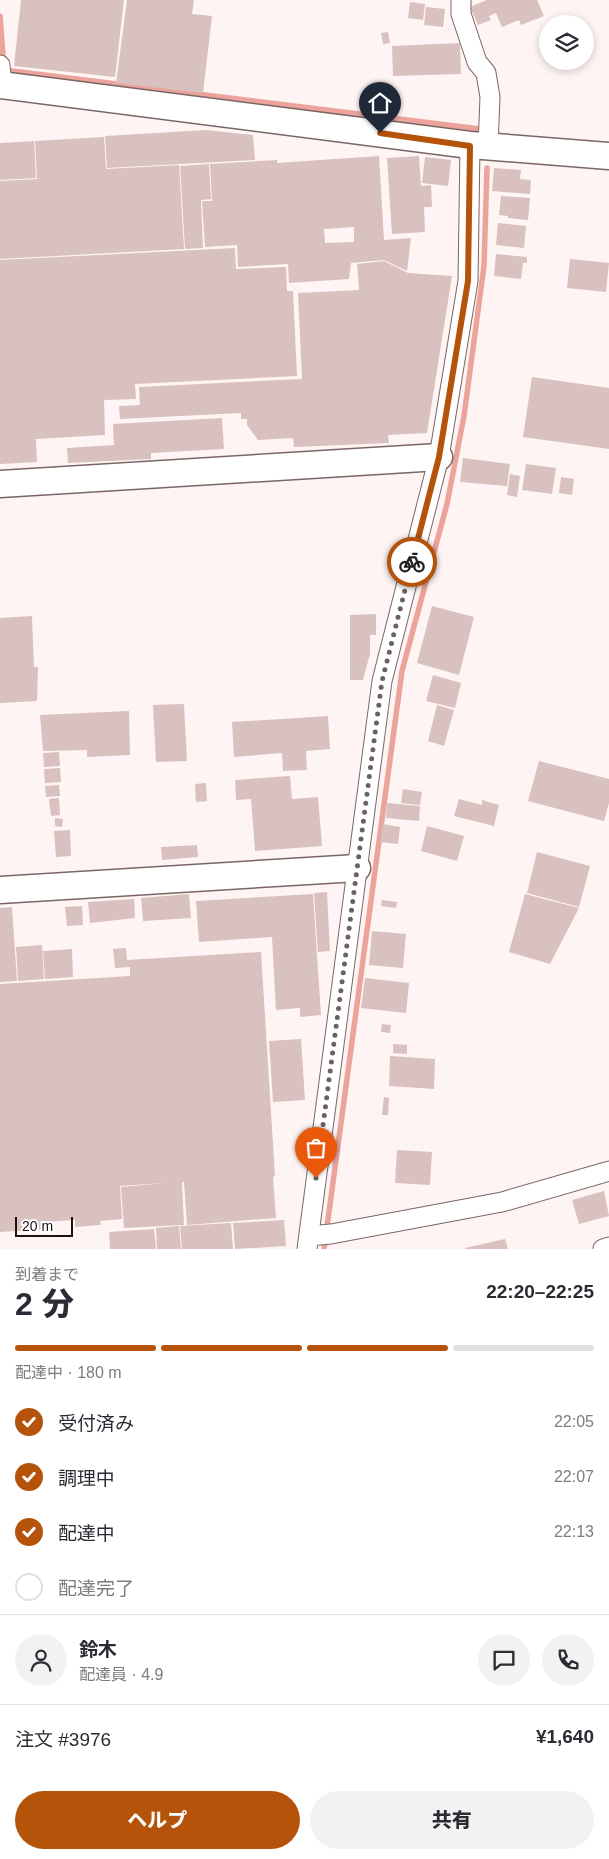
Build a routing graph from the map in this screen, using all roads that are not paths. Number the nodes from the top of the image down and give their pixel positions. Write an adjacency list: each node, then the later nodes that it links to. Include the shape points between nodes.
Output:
1 (462, 0): 3 (street, via 462,14 477,62 486,73 490,97)
2 (1, 78): 3 (street)
3 (479, 146): 4 (street); 5 (street, via 468,281)
4 (609, 156)
5 (439, 457): 6 (street); 7 (street, via 382,681)
6 (0, 484)
7 (357, 868): 8 (street); 10 (street)
8 (0, 890)
9 (609, 1171): 10 (street, via 502,1202)
10 (317, 1238)
11 (609, 1247): 12 (street)
12 (603, 1249)

